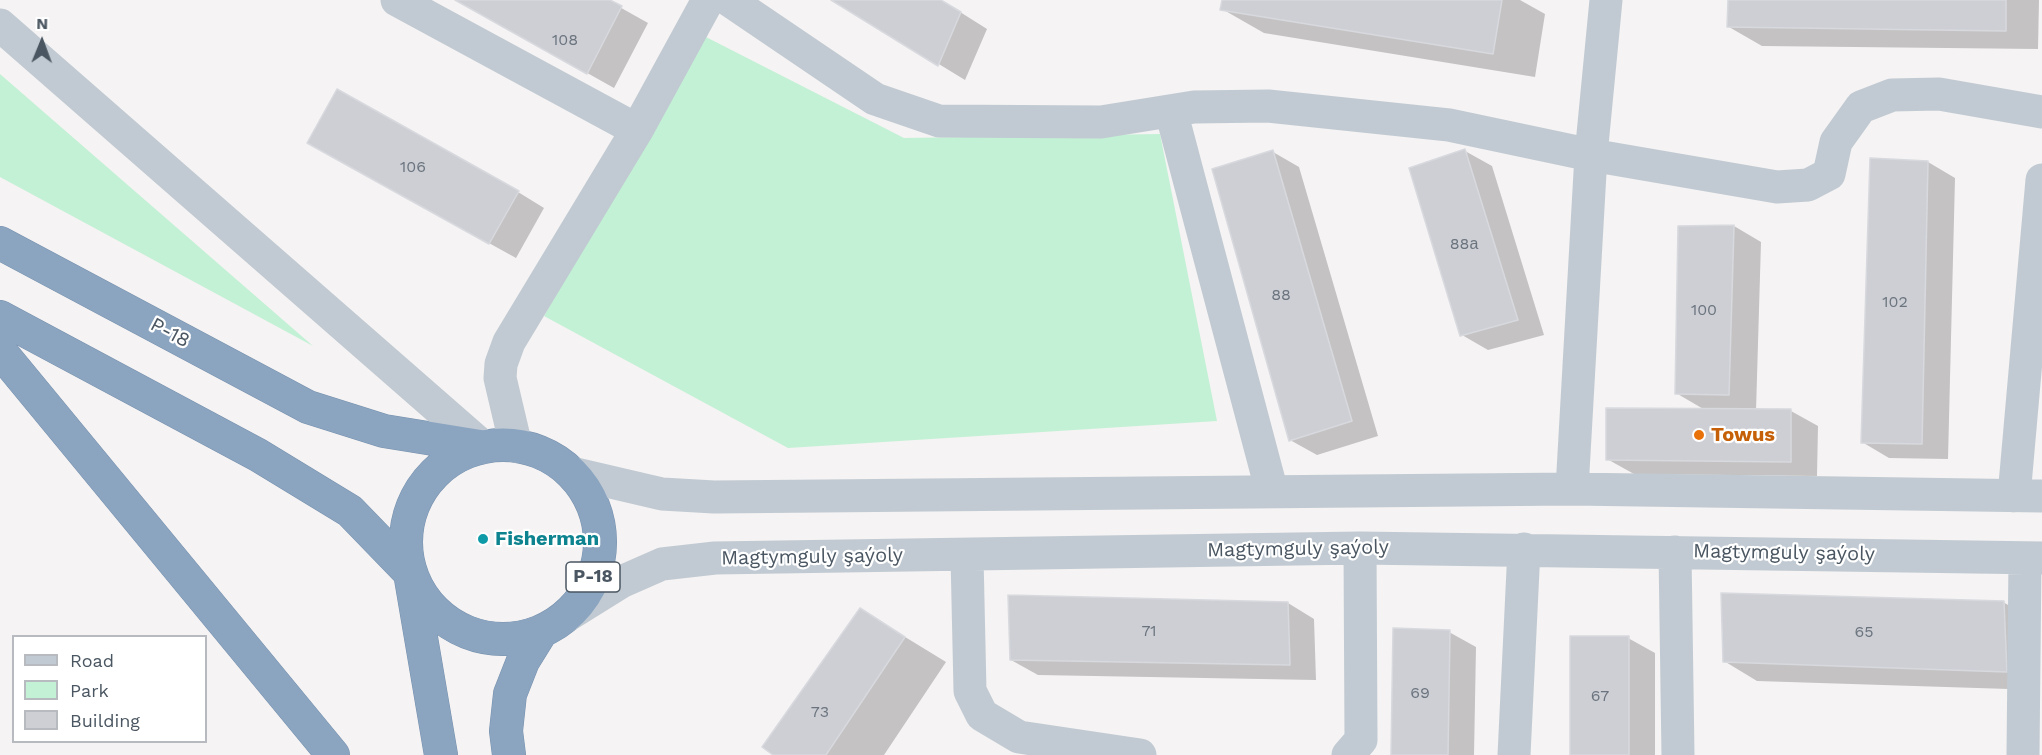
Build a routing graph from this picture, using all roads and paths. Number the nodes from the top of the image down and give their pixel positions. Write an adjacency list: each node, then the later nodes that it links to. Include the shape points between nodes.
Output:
1 (397, 0): 8 (street)
2 (708, 0): 8 (street)
3 (729, 0): 6 (street, via 875,99 939,122 1101,122)
4 (1606, 0): 9 (street)
5 (0, 25): 15 (street)
6 (1172, 111): 9 (street, via 1268,106 1404,120 1449,125); 18 (street)
7 (2042, 112): 9 (street, via 1939,94 1892,95 1861,106 1836,142 1829,174 1808,184 1777,187)
8 (637, 130): 14 (street, via 509,342 500,378)
9 (1591, 155): 17 (street)
10 (2042, 180): 19 (street)
11 (0, 243): 15 (highway, P-18 / P-18, via 308,407 384,431)
12 (0, 317): 25 (highway, P-18, via 258,455 339,504)
13 (0, 351): 27 (highway)
14 (516, 446): 15 (highway, P-18); 16 (highway, P-18, via 546,455)
15 (483, 447): 25 (highway, P-18, via 452,459 427,480 411,508 405,540)
16 (572, 473): 18 (street, via 662,494 714,497); 26 (highway, P-18, via 591,500 600,530 599,561 588,591)
17 (1572, 489): 18 (street); 19 (street)
18 (1272, 492)
19 (2028, 496)
20 (1360, 548): 21 (street, Magtymguly şaýoly); 23 (street, Magtymguly şaýoly); 31 (street, via 1361,740)
21 (1524, 549): 22 (street, Magtymguly şaýoly); 32 (street)
22 (1675, 552): 24 (street, Magtymguly şaýoly); 33 (street)
23 (968, 556): 26 (street, Magtymguly şaýoly, via 715,558 662,564 621,582); 30 (street, via 970,691 982,715 1019,737)
24 (2034, 558): 34 (street)
25 (410, 573): 26 (highway, P-18, via 424,601 448,624 478,637 510,640); 28 (highway, P-18)
26 (554, 624): 29 (highway, P-18, via 522,661 510,694 506,731)
27 (333, 755)
28 (441, 755)
29 (509, 755)
30 (1140, 755)
31 (1348, 755)
32 (1514, 755)
33 (1678, 755)
34 (2023, 755)

